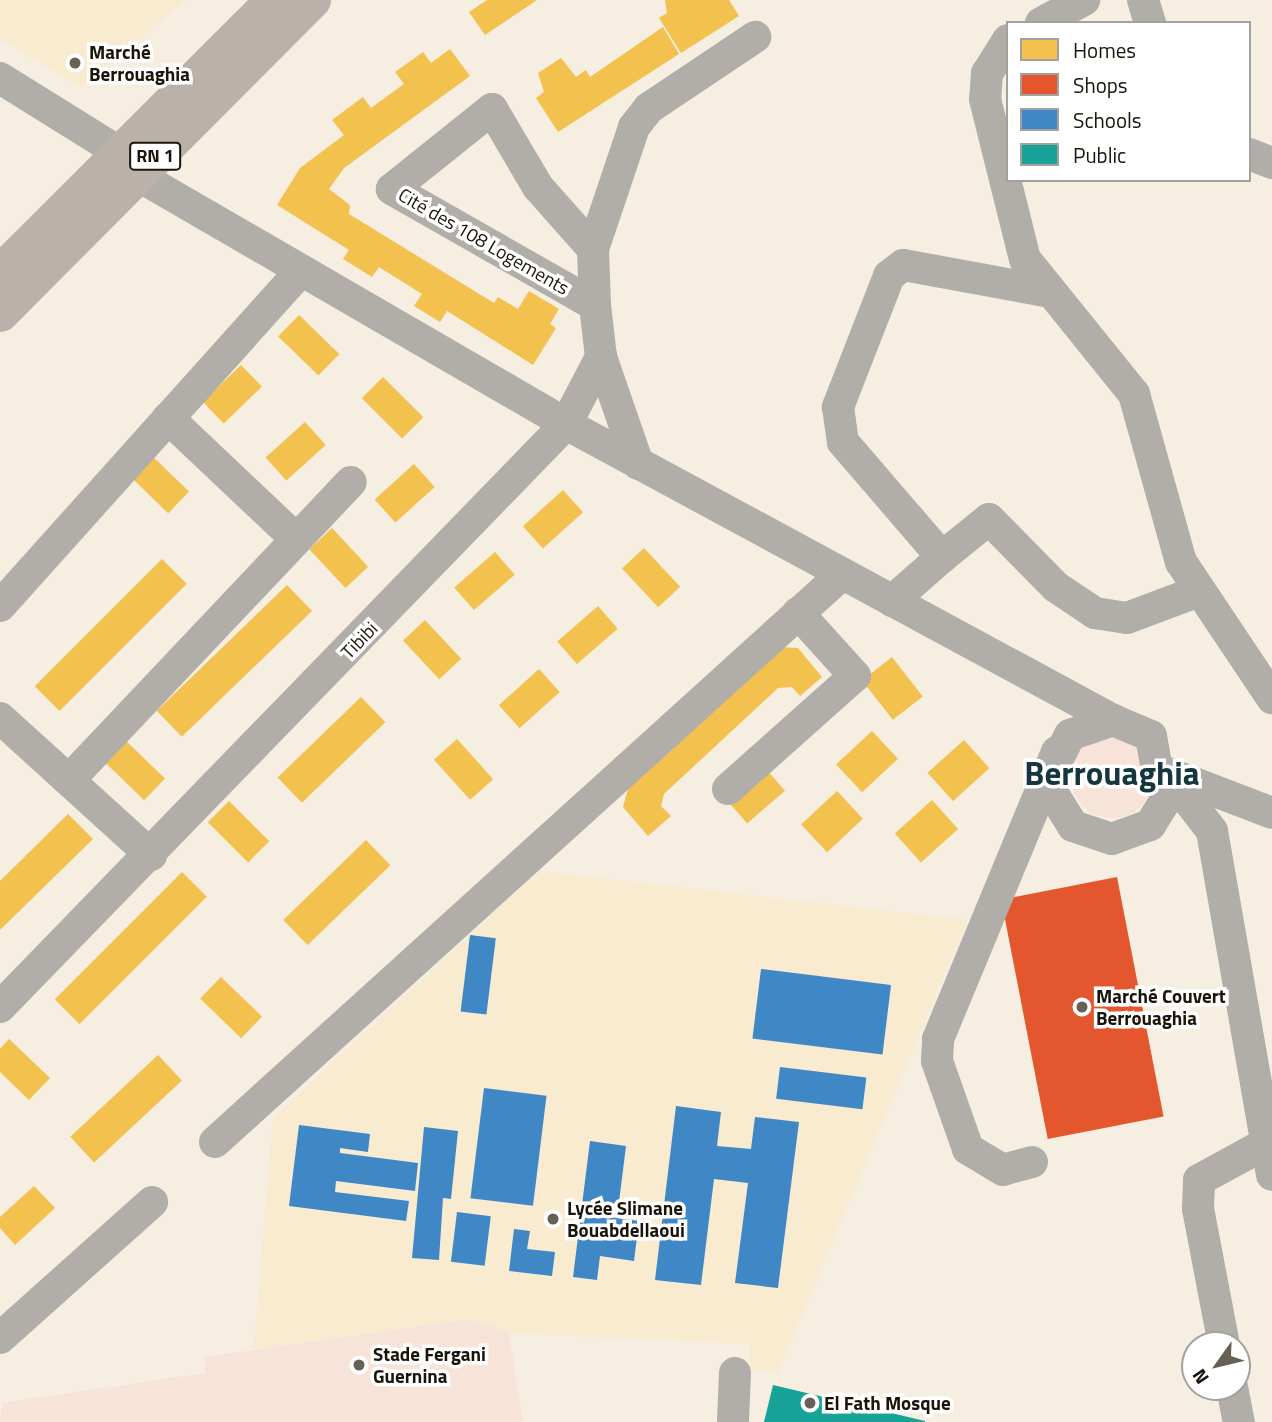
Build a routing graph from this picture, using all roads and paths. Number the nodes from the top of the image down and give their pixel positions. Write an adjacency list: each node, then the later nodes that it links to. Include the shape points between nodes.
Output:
1 (275, 0): 12 (highway, RN 1)
2 (312, 0): 12 (highway, RN 1)
3 (1084, 0): 5 (street)
4 (1143, 0): 6 (street)
5 (1045, 21)
6 (1149, 21)
7 (755, 37): 13 (street, via 649,108 634,127)
8 (1006, 43): 16 (street, via 987,73 985,99 1018,238)
9 (0, 78): 12 (street)
10 (1251, 155): 11 (street)
11 (1272, 163)
12 (128, 164): 14 (street); 15 (highway, RN 1); 18 (highway, RN 1)
13 (593, 249): 17 (street, Cité des 108 Logements); 17 (street, Cité des 108 Logements, via 538,187 492,109 392,189)
14 (301, 270): 20 (street); 21 (street)
15 (0, 274)
16 (1045, 291): 25 (street, via 918,264 889,276 878,302 838,424 855,460); 27 (street, via 1134,394 1181,562)
17 (595, 305): 19 (street, Cité des 108 Logements)
18 (0, 313)
19 (601, 357): 21 (street); 22 (street, Cité des 108 Logements)
20 (168, 418): 24 (street); 29 (street)
21 (566, 424): 22 (street); 41 (street, Tibibi)
22 (638, 464): 26 (street)
23 (351, 482): 24 (street)
24 (296, 539): 36 (street)
25 (942, 557): 27 (street, via 989,519 1056,587 1095,613 1127,618); 28 (street)
26 (839, 576): 28 (street); 30 (street)
27 (1199, 591): 31 (street)
28 (892, 601): 33 (street)
29 (0, 606)
30 (798, 613): 37 (street, via 855,676); 43 (street)
31 (1272, 698)
32 (0, 718): 36 (street)
33 (1113, 719): 34 (street, via 1070,735); 35 (street, via 1151,736)
34 (1057, 752): 35 (street, via 1052,792 1073,826 1091,836 1132,835 1150,825 1167,798); 45 (street, via 939,1039 937,1061 968,1149 1003,1170)
35 (1163, 773): 38 (street); 40 (street)
36 (69, 780): 41 (street)
37 (728, 789)
38 (1225, 795): 39 (street); 40 (street, via 1215,795)
39 (1272, 813)
40 (1212, 831): 44 (street)
41 (151, 855): 42 (street, Tibibi)
42 (0, 1007)
43 (215, 1142)
44 (1267, 1143): 46 (street); 48 (street, via 1199,1180 1198,1209)
45 (1032, 1163)
46 (1272, 1175)
47 (152, 1202): 49 (street)
48 (1221, 1331)
49 (0, 1338)
50 (735, 1373): 52 (street)
51 (1235, 1401): 53 (street)
52 (733, 1422)
53 (1239, 1422)

